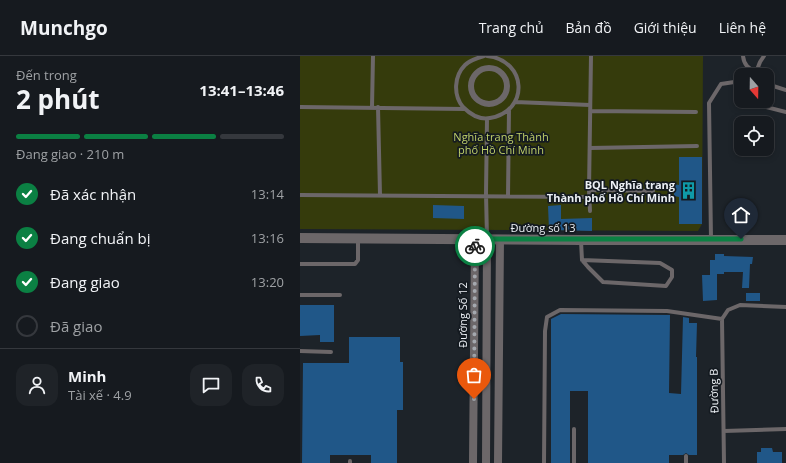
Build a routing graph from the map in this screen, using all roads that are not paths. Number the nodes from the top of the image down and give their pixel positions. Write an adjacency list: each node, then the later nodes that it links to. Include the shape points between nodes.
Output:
1 (373, 56): 15 (lane)
2 (486, 56): 12 (lane, via 504,61 512,68 519,86); 18 (lane, via 474,58 459,73 456,94)
3 (591, 56): 13 (lane)
4 (743, 56): 6 (lane, via 744,64)
5 (764, 56): 7 (lane)
6 (749, 68)
7 (758, 68)
8 (734, 83): 39 (lane, via 720,84 709,103)
9 (774, 86): 10 (lane)
10 (786, 90)
11 (506, 94): 11 (street, via 497,103 480,103 470,89 473,77 487,68 500,71 507,81)
12 (515, 102): 13 (lane); 19 (lane)
13 (590, 105): 20 (lane)
14 (300, 107): 15 (lane)
15 (372, 107): 16 (lane)
16 (378, 107): 18 (lane); 29 (lane)
17 (770, 108): 22 (lane)
18 (465, 109): 23 (lane, via 477,117)
19 (509, 109): 23 (lane, via 498,117); 31 (lane)
20 (590, 111): 21 (lane); 25 (lane)
21 (696, 112)
22 (786, 112)
23 (487, 118): 30 (lane)
24 (697, 146): 25 (lane)
25 (590, 148): 26 (lane)
26 (589, 190): 27 (lane); 32 (lane)
27 (653, 191)
28 (300, 195): 29 (lane)
29 (380, 195): 30 (lane)
30 (486, 196): 31 (lane); 37 (lane)
31 (508, 196): 32 (lane)
32 (589, 197): 33 (lane)
33 (590, 211)
34 (300, 238): 35 (street, Đường số 13)
35 (358, 238): 36 (street, Đường số 13); 43 (lane, via 358,260 355,264)
36 (475, 239): 37 (street, Đường số 13); 54 (street, Đường Số 12)
37 (487, 239): 38 (street, Đường số 13); 55 (street)
38 (500, 239): 40 (street, Đường số 13); 56 (street)
39 (711, 239): 40 (street, Đường số 13); 41 (street, Đường số 13)
40 (581, 240): 42 (lane)
41 (786, 240)
42 (582, 260): 42 (lane, via 603,282 666,286 672,277 672,270 660,263)
43 (300, 264)
44 (300, 295): 45 (lane)
45 (340, 295)
46 (786, 307): 47 (lane, via 740,305 728,310)
47 (722, 319): 52 (lane, Đường B); 57 (lane, via 667,311 560,310 547,317)
48 (300, 351): 49 (lane)
49 (331, 352)
50 (786, 428): 52 (lane)
51 (574, 429): 58 (lane)
52 (724, 431): 60 (lane, Đường B)
53 (686, 456): 59 (lane)
54 (473, 463)
55 (486, 463)
56 (498, 463)
57 (544, 463)
58 (574, 463)
59 (686, 463)
60 (724, 463)

